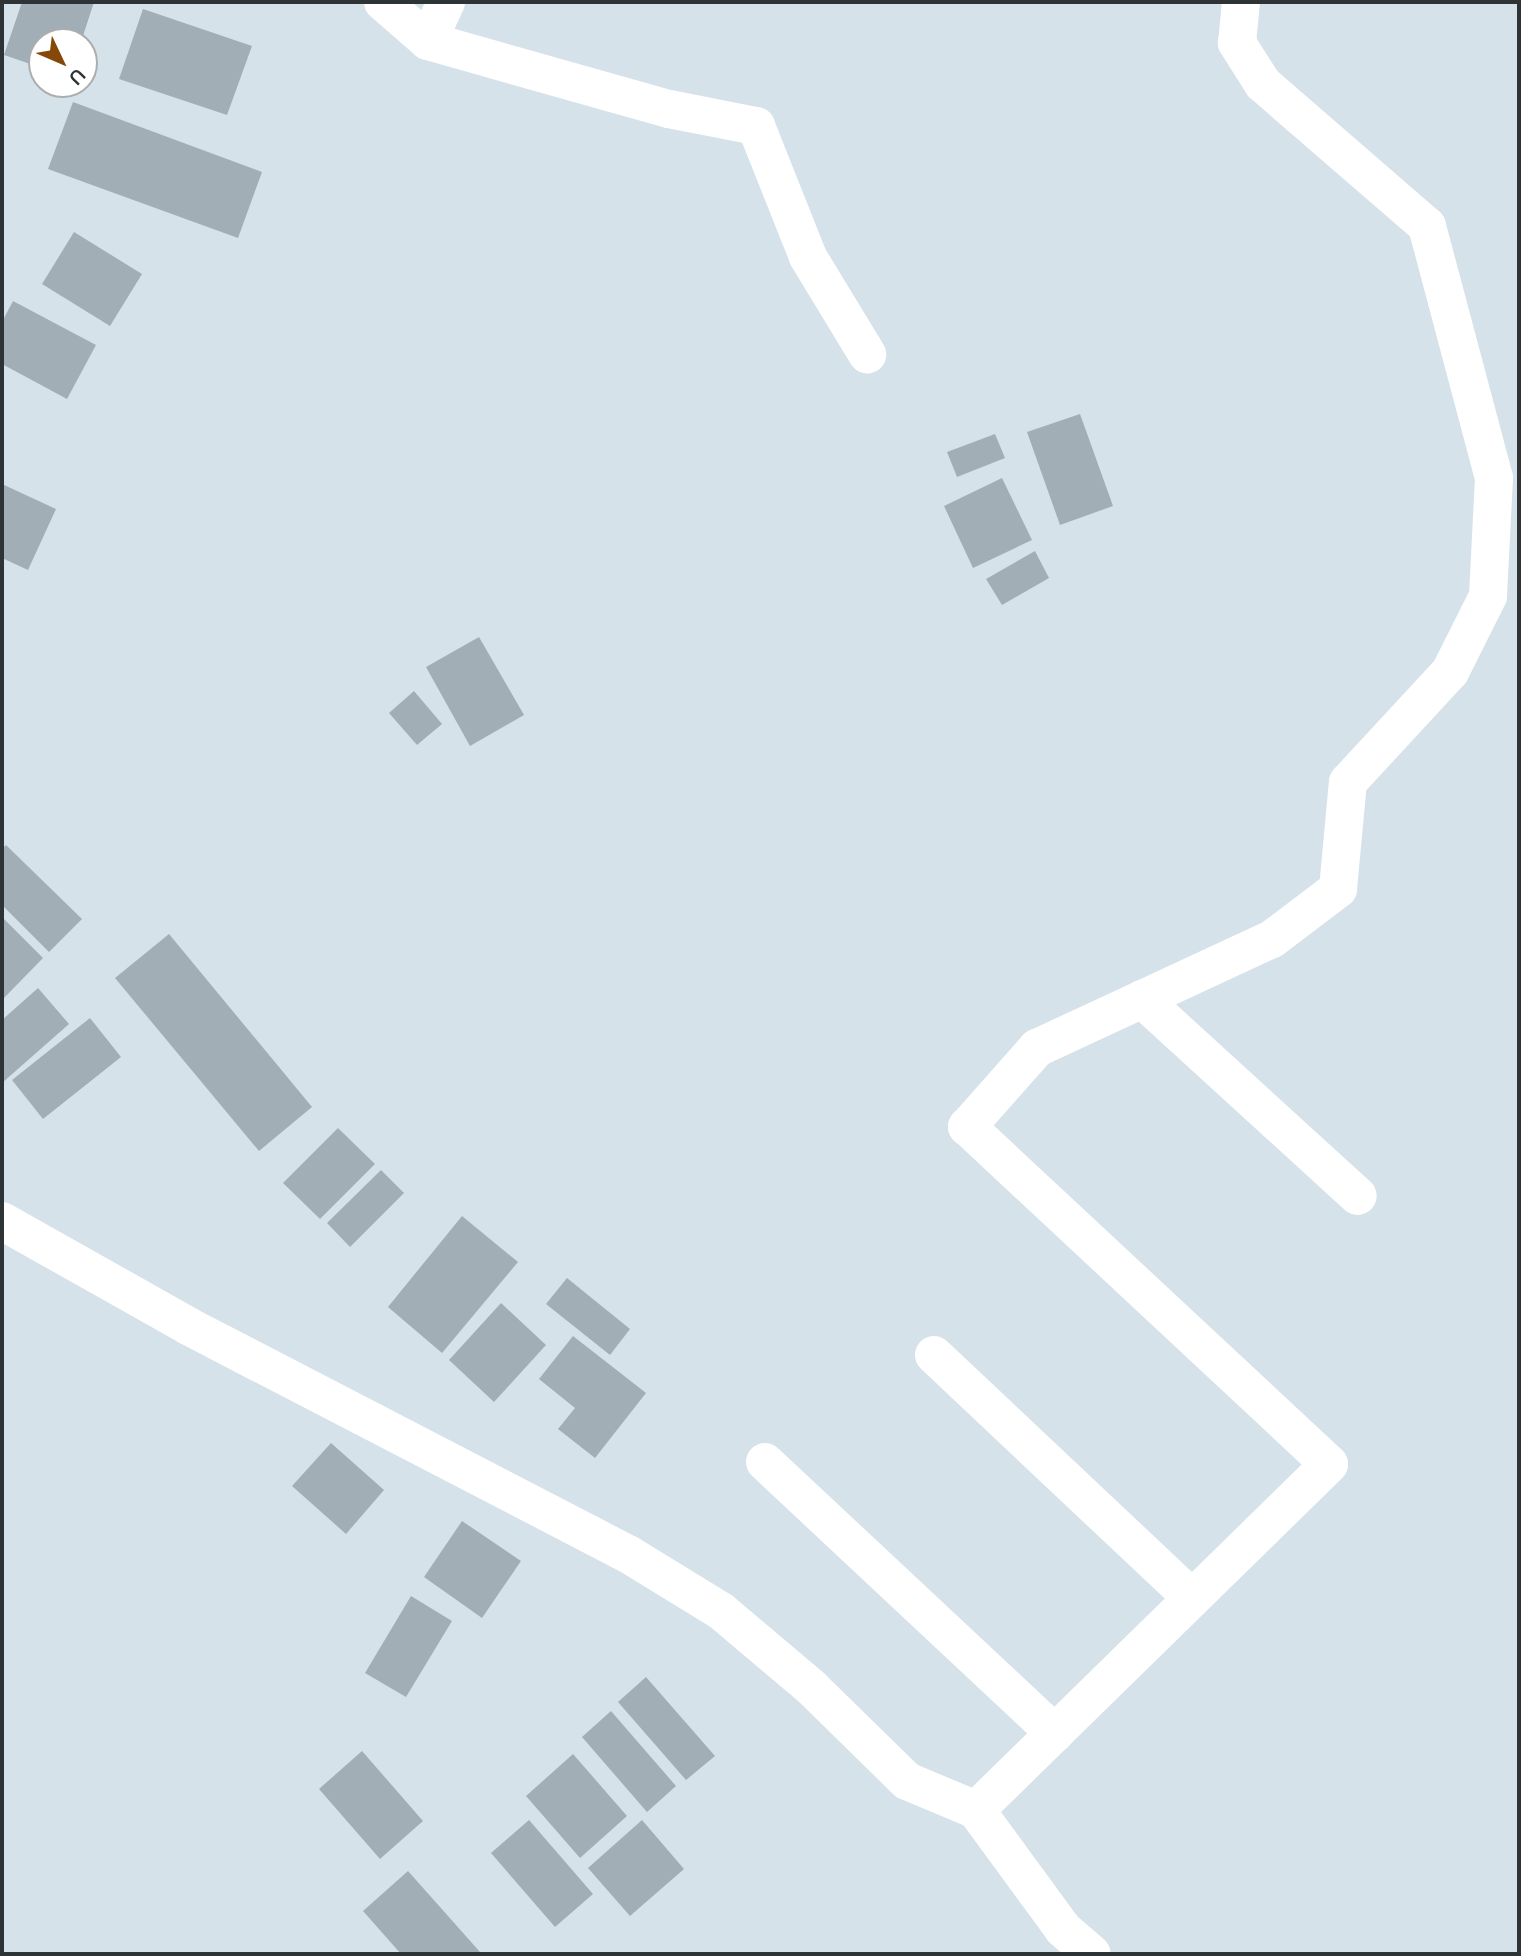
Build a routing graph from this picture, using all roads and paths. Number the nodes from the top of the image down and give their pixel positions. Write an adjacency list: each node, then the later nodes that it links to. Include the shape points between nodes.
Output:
1 (383, 2): 4 (street)
2 (446, 2): 4 (street)
3 (1241, 2): 6 (street, via 1237,43 1263,84 1427,226 1494,478 1488,596 1450,672 1348,782 1338,889 1272,939)
4 (428, 41): 5 (street, via 669,109 756,126 808,257)
5 (867, 354)
6 (1142, 999): 7 (street); 11 (street, via 1037,1048 967,1127 1329,1464)
7 (1358, 1196)
8 (2, 1221): 13 (street, via 212,1338 640,1561 721,1611 811,1688 907,1781)
9 (934, 1355): 11 (street)
10 (765, 1462): 12 (street)
11 (1192, 1598): 12 (street)
12 (1055, 1733): 13 (street)
13 (976, 1810): 14 (street, via 1063,1930)
14 (1092, 1954)

